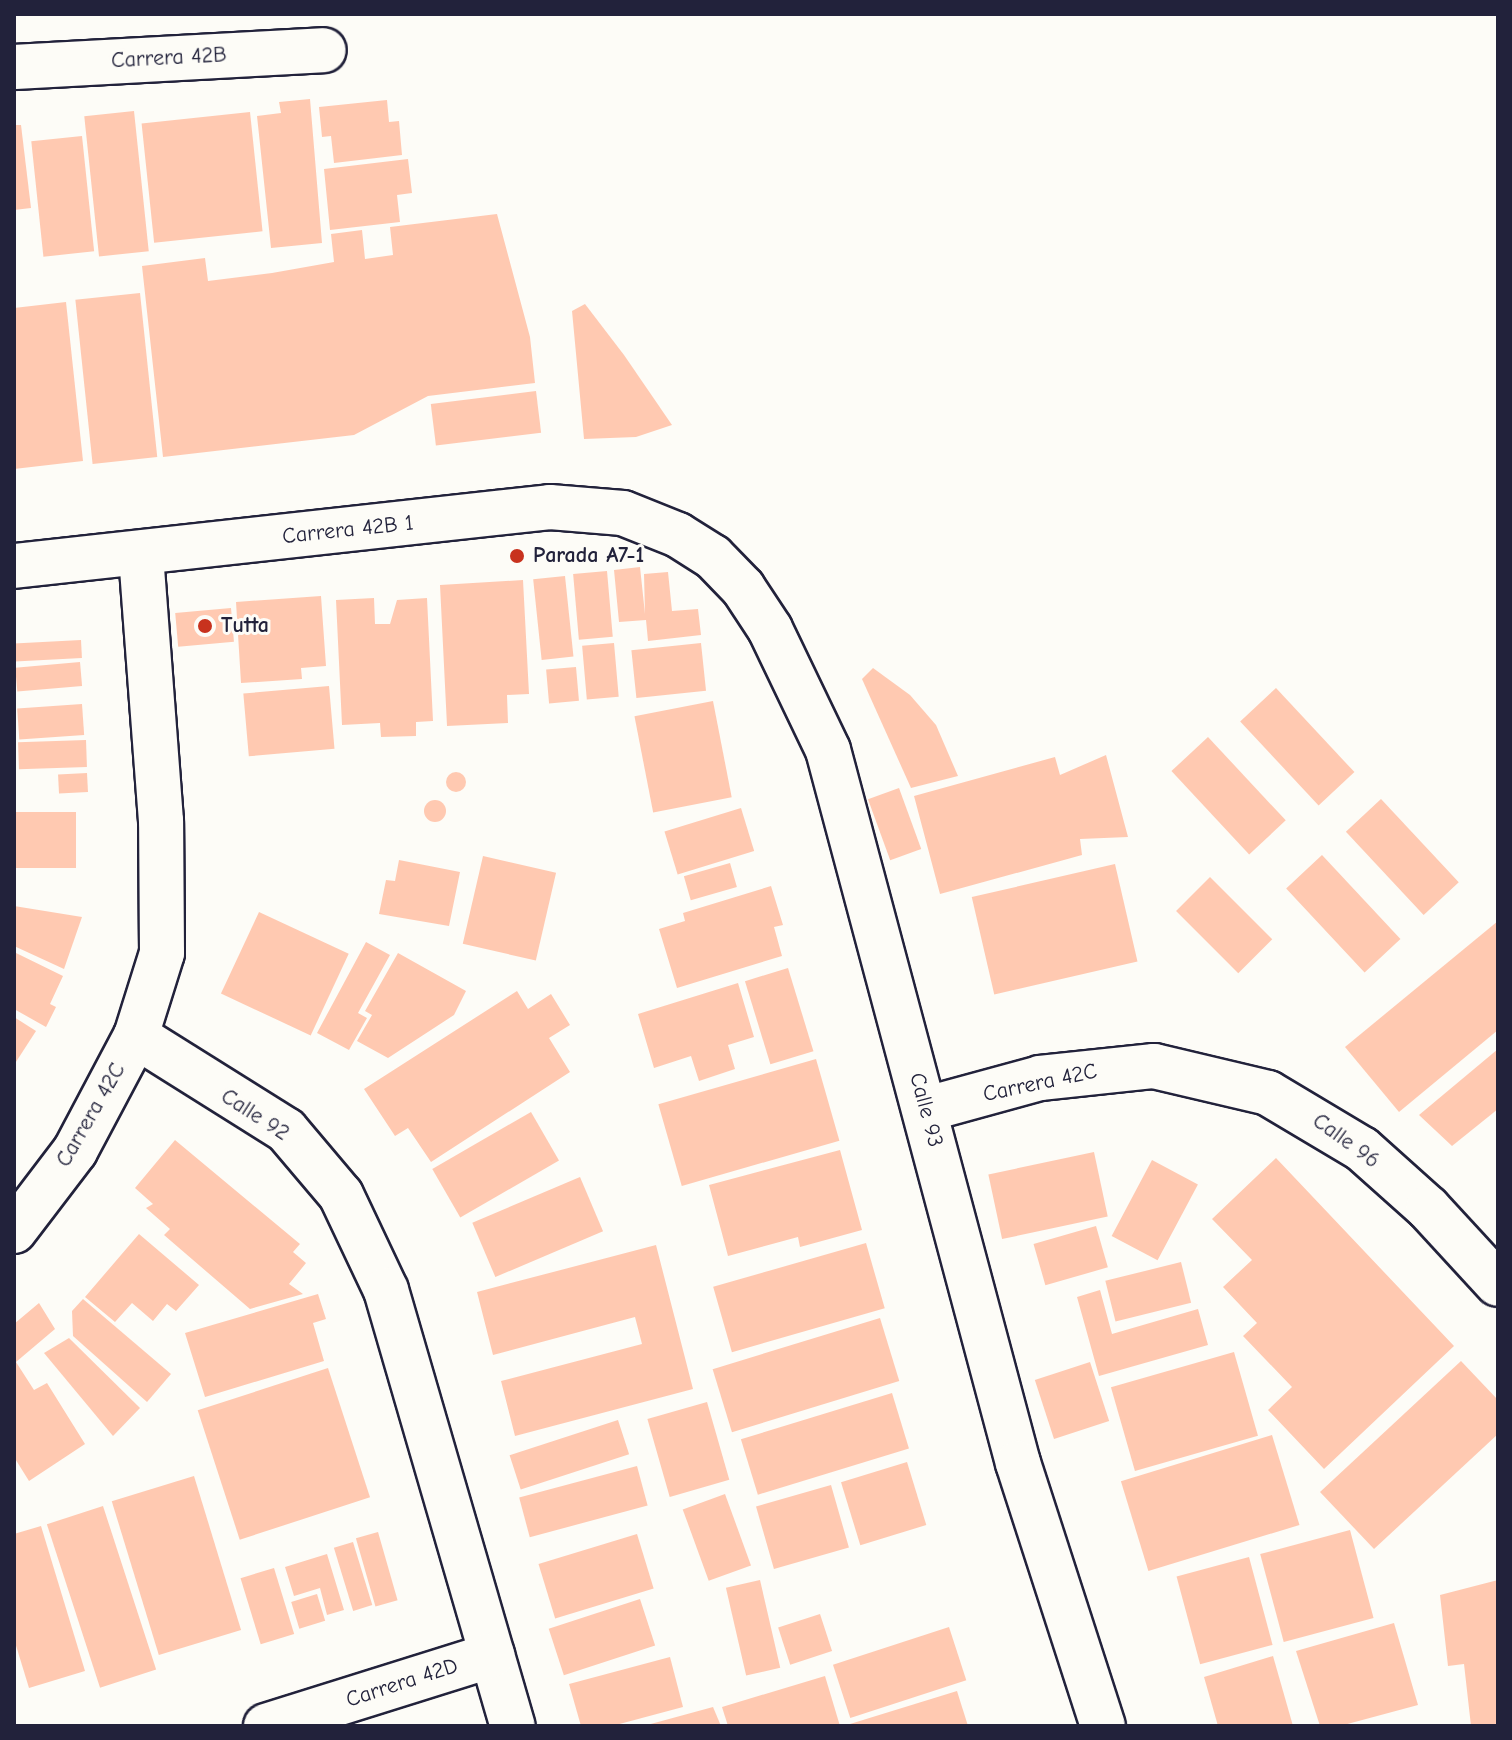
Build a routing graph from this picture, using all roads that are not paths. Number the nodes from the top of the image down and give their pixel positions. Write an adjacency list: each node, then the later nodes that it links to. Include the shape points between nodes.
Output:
1 (324, 50): 2 (street, Carrera 42B)
2 (14, 67)
3 (678, 535): 4 (street, Carrera 42B 1, via 623,513 550,507); 8 (street, Calle 93, via 713,557 743,588 770,629 828,750)
4 (141, 553): 5 (street, Carrera 42B 1); 6 (street, via 161,821 162,953)
5 (14, 566)
6 (136, 1036): 9 (street, Carrera 42C, via 75,1151); 11 (street, Calle 92, via 286,1130 341,1195 386,1290)
7 (1154, 1066): 8 (street, Carrera 42C, via 1040,1078); 10 (street, Calle 96, via 1268,1093 1321,1121 1428,1208)
8 (927, 1109): 14 (street, Calle 93, via 1018,1463)
9 (14, 1231)
10 (1498, 1284)
11 (492, 1655): 12 (street, Carrera 42D); 13 (street, Calle 92)
12 (266, 1726)
13 (513, 1726)
14 (1103, 1726)

